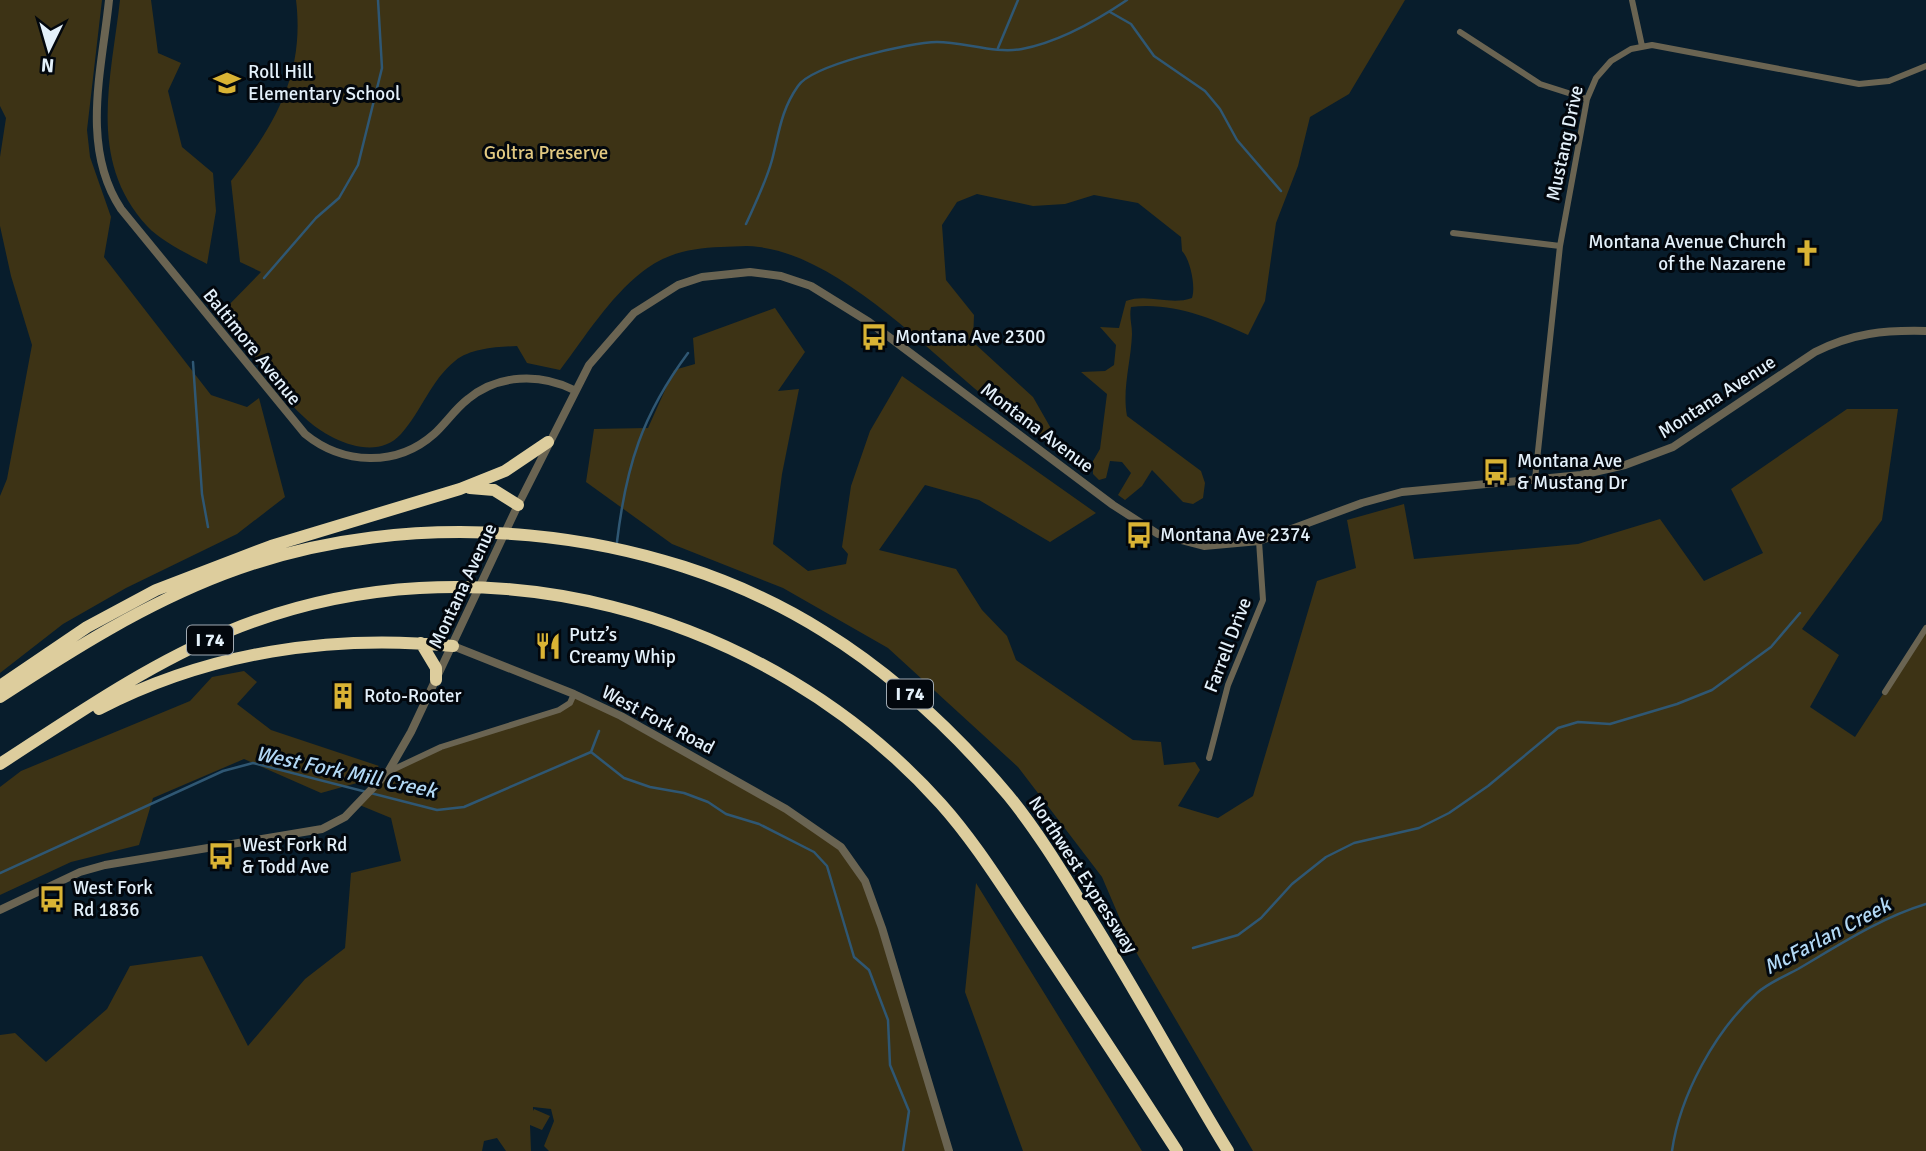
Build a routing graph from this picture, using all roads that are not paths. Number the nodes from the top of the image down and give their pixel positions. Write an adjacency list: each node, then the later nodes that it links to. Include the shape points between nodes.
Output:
1 (108, 0): 10 (street, Baltimore Avenue, via 96,128 108,186 121,209 305,434 345,456 379,458 419,444 468,398 490,385 532,379 559,382)
2 (1632, 0): 4 (street)
3 (1460, 32): 6 (street, via 1540,84)
4 (1642, 46): 5 (street, Mustang Drive, via 1675,46 1859,84 1889,81); 6 (street, Mustang Drive, via 1611,61 1596,78)
5 (1926, 66)
6 (1587, 99): 8 (street, Mustang Drive)
7 (1453, 233): 8 (street)
8 (1560, 246): 12 (street, Mustang Drive)
9 (1926, 331): 12 (street, Montana Avenue, via 1871,331 1844,338 1815,352 1673,447 1604,471)
10 (574, 390): 11 (street, Montana Avenue); 15 (street, Montana Avenue, via 589,365 634,313 678,285 734,272 781,276 811,286 869,322 1157,534 1204,546)
11 (548, 442): 13 (highway, via 505,471); 14 (street, Montana Avenue)
12 (1535, 478): 15 (street, Montana Avenue, via 1392,494)
13 (460, 489): 14 (highway, via 495,490); 20 (highway, via 179,579 127,602)
14 (518, 505): 18 (street, Montana Avenue)
15 (1259, 541): 24 (street, Farrell Drive, via 1264,588 1260,611 1228,685)
16 (1926, 628): 21 (street)
17 (421, 643): 18 (highway); 19 (highway, via 436,668); 25 (highway, via 329,643 199,668 127,695)
18 (453, 646): 19 (street, Montana Avenue); 22 (street)
19 (436, 680): 26 (street, Montana Avenue)
20 (0, 686)
21 (1885, 692)
22 (574, 694): 26 (street, West Fork Road, via 559,710 441,747); 28 (street, West Fork Road, via 786,809 830,837 851,858 882,928)
23 (0, 697): 30 (highway, Northwest Expressway / I 74, via 92,637 150,606 228,573 340,542 469,532 540,536 672,564 779,607 822,630 933,714 1009,797 1049,851)
24 (1209, 758)
25 (1, 763): 29 (highway, I 74, via 143,673 230,631 290,611 341,599 445,587 523,590 607,604 710,638 796,685 877,742 942,805 975,847)
26 (388, 772): 27 (street, West Fork Road, via 345,817 329,827 105,865)
27 (0, 910)
28 (949, 1151)
29 (1177, 1151)
30 (1228, 1151)

